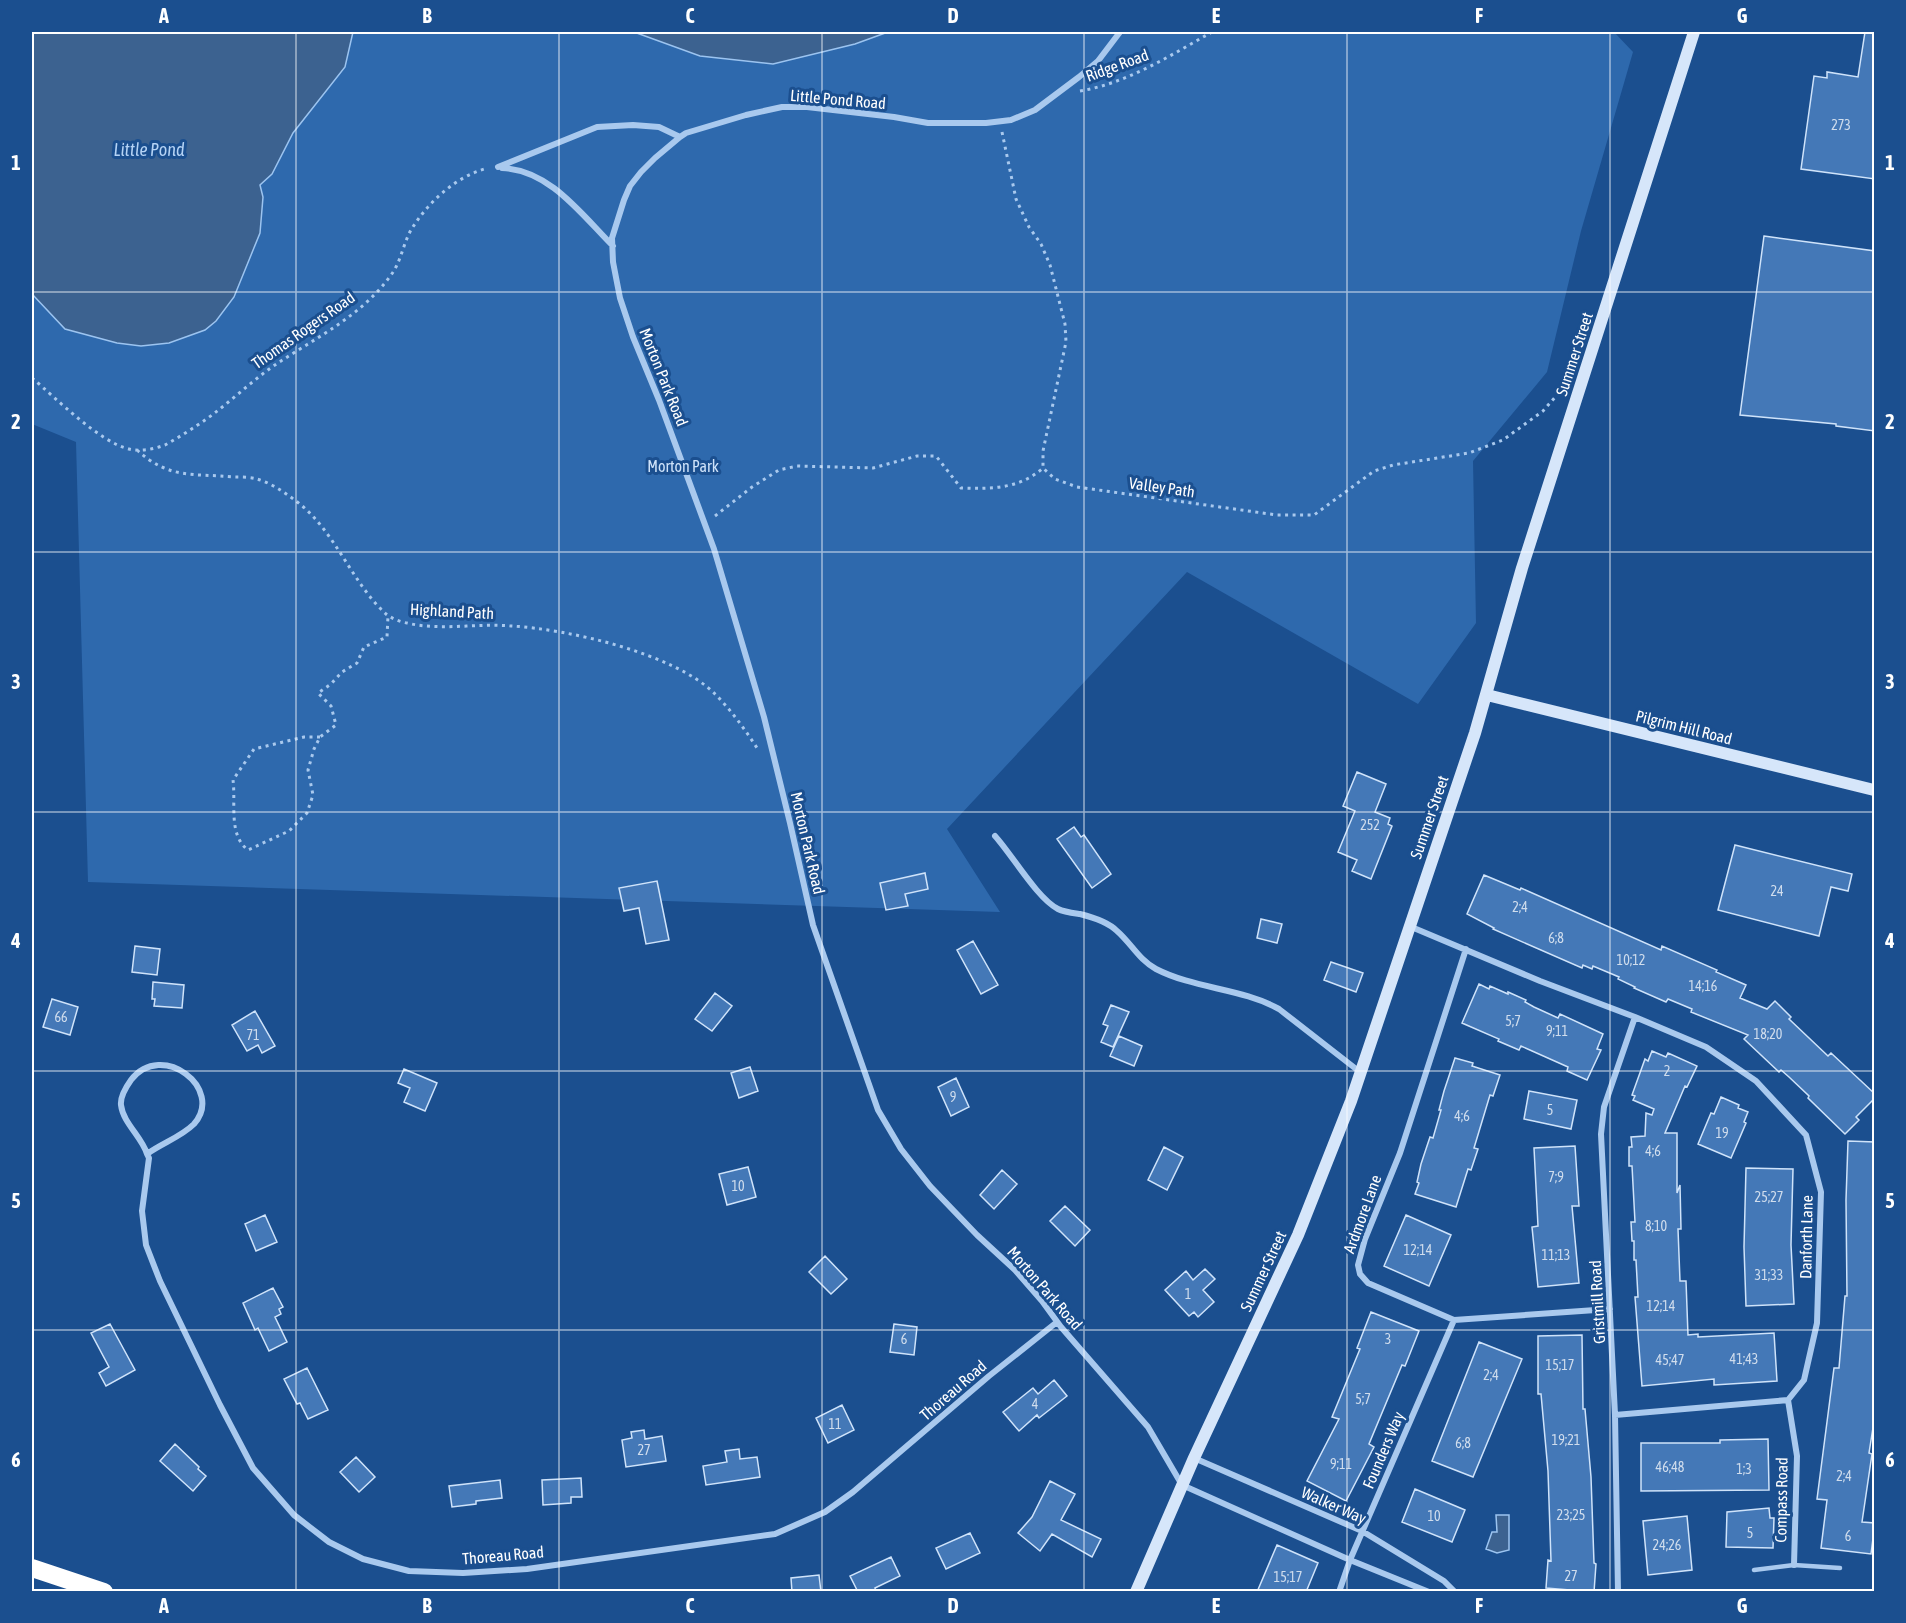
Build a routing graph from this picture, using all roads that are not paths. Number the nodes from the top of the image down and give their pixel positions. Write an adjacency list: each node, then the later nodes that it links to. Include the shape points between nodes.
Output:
1 (1120, 32): 3 (street, Little Pond Road, via 1098,61 1058,94 1011,120 928,123 807,107 782,108 746,114)
2 (1694, 32): 5 (main road, Summer Street, via 1522,568)
3 (680, 137): 4 (street, Morton Park Road, via 654,158 630,186); 4 (street, via 659,127 597,127 498,167 515,168 548,183)
4 (612, 246): 15 (street, Morton Park Road, via 626,318 714,549 764,717 813,925 878,1110 901,1149 930,1186 1016,1270)
5 (1487, 695): 6 (main road, Pilgrim Hill Road); 8 (main road, Summer Street)
6 (1875, 790)
7 (995, 836): 11 (street, via 1044,900 1059,910 1099,920 1117,930 1156,969 1279,1009)
8 (1408, 925): 9 (street, Danforth Lane); 11 (main road, Summer Street)
9 (1466, 949): 10 (street, Danforth Lane); 14 (street, Ardmore Lane, via 1400,1153 1358,1265 1368,1282)
10 (1635, 1017): 13 (street, Gristmill Road, via 1604,1107 1601,1134); 16 (street, Danforth Lane, via 1706,1047 1756,1081 1806,1135 1821,1192 1817,1323 1804,1380)
11 (1360, 1072): 18 (main road, Summer Street, via 1295,1242)
12 (147, 1154): 12 (street, via 124,1115 123,1092 146,1067 171,1065 195,1083 202,1096 200,1113 184,1132); 15 (street, Thoreau Road, via 142,1211 146,1245 253,1468 294,1515 329,1542 363,1559 409,1571 527,1569 775,1534 825,1512 853,1492)
13 (1610, 1309): 14 (street, Ardmore Lane); 17 (street, Gristmill Road)
14 (1454, 1320): 20 (street, Founders Way)
15 (1057, 1322): 19 (street, Morton Park Road, via 1148,1427)
16 (1788, 1401): 17 (street); 22 (street, Compass Road, via 1797,1456)
17 (1615, 1415): 31 (street, Gristmill Road)
18 (1194, 1458): 19 (main road, Summer Street); 20 (street, Walker Way)
19 (1182, 1485): 21 (street); 27 (main road, Summer Street)
20 (1362, 1531): 21 (street, Founders Way); 30 (street, Walker Way, via 1444,1581)
21 (1350, 1560): 28 (street, Founders Way); 29 (street)
22 (1794, 1565): 24 (lane); 25 (lane)
23 (32, 1568): 26 (highway)
24 (1840, 1568)
25 (1754, 1570)
26 (104, 1592)
27 (1136, 1592)
28 (1339, 1592)
29 (1429, 1592)
30 (1455, 1592)
31 (1618, 1592)

